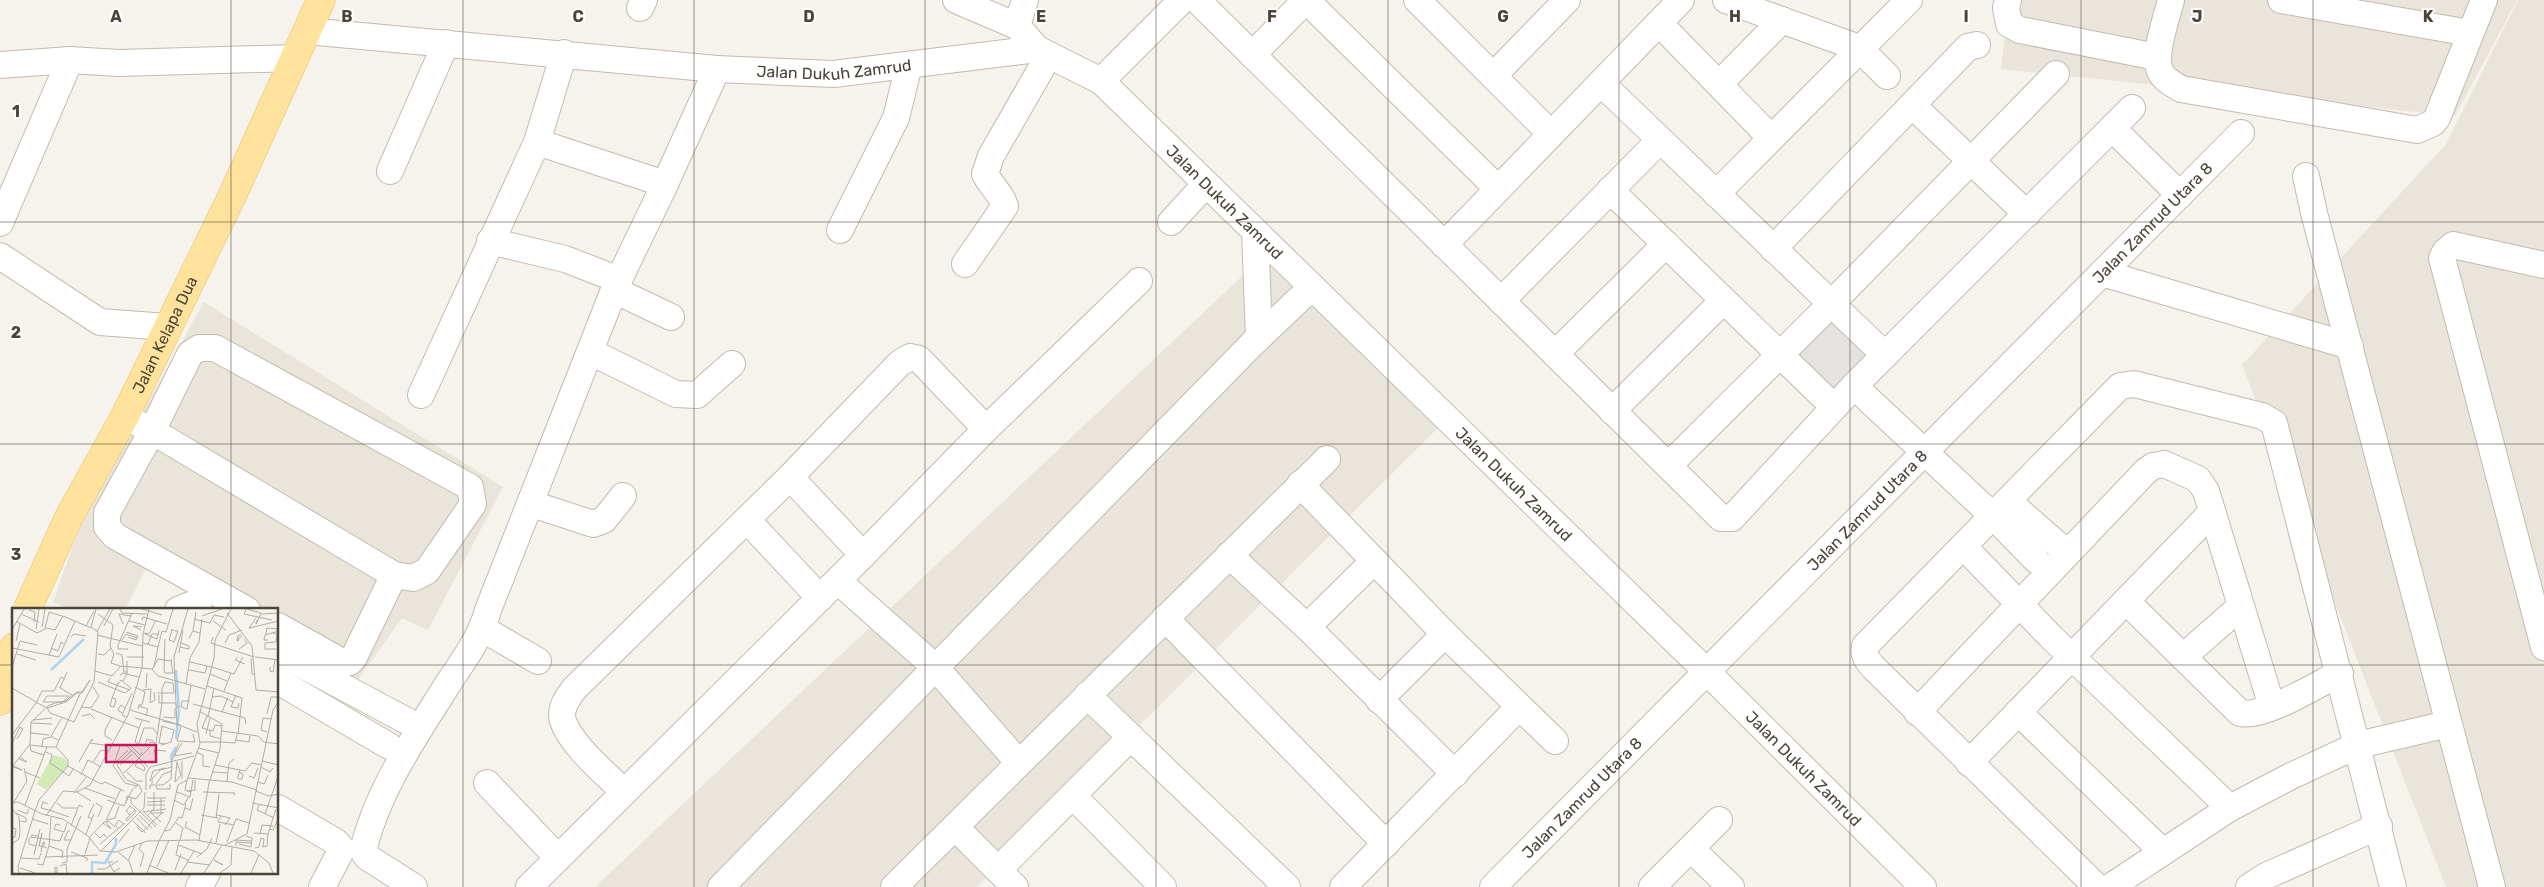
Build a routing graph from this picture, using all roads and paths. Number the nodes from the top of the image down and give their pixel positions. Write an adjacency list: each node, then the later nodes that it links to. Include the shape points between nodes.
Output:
1 (321, 0): 20 (main road, Jalan Kelapa Dua)
2 (956, 0): 19 (street)
3 (1025, 0): 19 (street)
4 (1182, 0): 37 (street)
5 (1197, 0): 27 (street)
6 (1306, 0): 27 (street); 53 (street)
7 (1567, 0): 35 (street)
8 (1681, 0): 18 (street)
9 (1726, 0): 16 (street)
10 (1909, 0): 24 (street)
11 (2008, 0): 29 (street, via 2006,16 2009,24 2020,30)
12 (2171, 0): 29 (street)
13 (2281, 0): 21 (street)
14 (2484, 0): 21 (street)
15 (1426, 3): 35 (street)
16 (1752, 4): 17 (street)
17 (1782, 20): 24 (street); 39 (street)
18 (1659, 23): 38 (street); 39 (street)
19 (1016, 26): 25 (street)
20 (307, 31): 22 (street, Jalan Dukuh Zamrud); 28 (main road, Jalan Kelapa Dua)
21 (2470, 33): 29 (street, via 2438,118 2417,130 2180,89 2160,71)
22 (446, 43): 26 (street, Jalan Dukuh Zamrud); 49 (street)
23 (1977, 45): 40 (street, via 1968,47)
24 (1859, 48): 36 (street); 45 (street)
25 (1043, 52): 32 (street, Jalan Dukuh Zamrud); 37 (street, Jalan Dukuh Zamrud); 67 (street, via 985,174 1005,206)
26 (564, 53): 33 (street, Jalan Dukuh Zamrud); 47 (street)
27 (1252, 54): 64 (street)
28 (295, 58): 30 (street, via 119,63); 77 (main road, Jalan Kelapa Dua)
29 (2157, 58)
30 (70, 60): 31 (street); 59 (street)
31 (0, 65)
32 (909, 65): 33 (street, Jalan Dukuh Zamrud, via 833,74); 60 (street, via 896,118)
33 (717, 69): 51 (street)
34 (2056, 74): 48 (street)
35 (1493, 76): 44 (street)
36 (1887, 76)
37 (1101, 81): 52 (street, Jalan Dukuh Zamrud)
38 (1601, 83): 44 (street); 46 (street)
39 (1719, 84): 45 (street)
40 (1912, 105): 48 (street); 65 (street)
41 (2132, 108): 42 (street)
42 (2112, 128): 56 (street); 57 (street)
43 (2241, 133): 56 (street, Jalan Zamrud Utara 8)
44 (1551, 134): 53 (street)
45 (1771, 138): 55 (street)
46 (1660, 140): 54 (street); 55 (street)
47 (537, 142): 51 (street); 62 (street)
48 (1972, 160): 57 (street); 75 (street)
49 (390, 171)
50 (2306, 176): 79 (street)
51 (666, 184): 71 (street)
52 (1206, 184): 58 (street); 61 (street, Jalan Dukuh Zamrud)
53 (1498, 189): 64 (street)
54 (1610, 190): 63 (street); 73 (street)
55 (1716, 194): 65 (street)
56 (2180, 195): 69 (street, Jalan Zamrud Utara 8)
57 (2027, 214): 82 (street)
58 (1172, 222)
59 (0, 223)
60 (840, 230)
61 (1255, 231): 72 (street, Jalan Dukuh Zamrud); 78 (street)
62 (490, 241): 71 (street, via 565,259); 86 (street)
63 (1666, 244): 74 (street); 81 (street)
64 (1444, 245): 73 (street)
65 (1773, 249): 75 (street)
66 (0, 256): 77 (street, via 100,322)
67 (965, 264)
68 (2544, 265): 117 (street, via 2453,245 2442,258)
69 (2102, 273): 79 (street); 92 (street, Jalan Zamrud Utara 8)
70 (1139, 281): 90 (street)
71 (616, 285): 76 (street); 80 (street)
72 (1312, 287): 78 (street); 130 (street, Jalan Dukuh Zamrud)
73 (1501, 301): 81 (street)
74 (1723, 301): 83 (street); 88 (street)
75 (1831, 304): 82 (street); 83 (street)
76 (671, 316)
77 (167, 327): 89 (main road, Jalan Kelapa Dua)
78 (1259, 337): 129 (street)
79 (2350, 346): 141 (street)
80 (591, 352): 84 (street, via 676,394 688,396 697,395); 98 (street, via 549,453)
81 (1555, 354): 88 (street)
82 (1885, 355): 85 (street)
83 (1780, 356): 87 (street); 94 (street)
84 (732, 364)
85 (1854, 386): 87 (street); 92 (street)
86 (421, 395)
87 (1834, 407): 94 (street, via 1732,518 1721,518)
88 (1612, 411): 94 (street)
89 (125, 416): 91 (street); 113 (main road, Jalan Kelapa Dua, via 70,517)
90 (986, 429): 95 (street, via 919,360 910,357 900,363); 104 (street)
91 (152, 431): 108 (street); 108 (street, via 190,354 199,348 215,348 470,487 473,504 427,572 413,578); 116 (street, via 107,513 107,527 115,536)
92 (1925, 452): 99 (street); 130 (street, Jalan Zamrud Utara 8)
93 (1327, 459): 96 (street)
94 (1669, 465)
95 (790, 477): 101 (street); 104 (street)
96 (1300, 484): 105 (street); 107 (street)
97 (623, 496): 98 (street, via 604,520 593,524)
98 (532, 504): 121 (street)
99 (2002, 509): 102 (street); 103 (street); 106 (street); 131 (street, via 2120,386 2134,384 2262,416 2274,422 2278,434)
100 (2212, 512): 103 (street, via 2206,491 2198,479 2164,464 2153,466); 110 (street); 112 (street)
101 (746, 520): 109 (street); 151 (street, via 566,699 562,720 577,744)
102 (1964, 547): 111 (street); 139 (street, via 1865,646 1867,660)
103 (2067, 553): 111 (street)
104 (863, 555): 109 (street)
105 (1229, 555): 118 (street); 120 (street)
106 (2036, 560)
107 (1374, 561): 120 (street); 122 (street)
108 (394, 575): 119 (street, via 350,662 344,663)
109 (829, 590): 129 (street); 151 (street)
110 (2126, 601): 125 (street); 126 (street)
111 (2019, 604): 125 (street); 139 (street)
112 (2240, 606): 126 (street); 138 (street)
113 (28, 608)
114 (183, 608): 115 (street, via 190,605)
115 (195, 608)
116 (243, 608)
117 (2540, 617): 123 (street)
118 (1165, 618): 133 (street); 158 (street)
119 (279, 627)
120 (1307, 627): 134 (street)
121 (483, 629): 128 (street); 142 (street)
122 (1445, 634): 134 (street); 136 (street)
123 (2544, 647)
124 (279, 653): 142 (street)
125 (2072, 656): 140 (street); 153 (street)
126 (2183, 657): 138 (street, via 2240,713 2252,714)
127 (12, 661): 135 (main road)
128 (538, 661)
129 (935, 667): 147 (street); 168 (street)
130 (1707, 672): 173 (street, Jalan Zamrud Utara 8); 176 (street, Jalan Dukuh Zamrud)
131 (2340, 673): 138 (street); 145 (street)
132 (279, 682): 146 (street)
133 (1088, 695): 143 (street); 147 (street)
134 (1379, 700): 149 (street)
135 (0, 702): 137 (street)
136 (1519, 706): 144 (street); 149 (street)
137 (12, 707)
138 (2272, 707)
139 (1917, 712): 148 (street)
140 (2018, 712): 148 (street); 160 (street)
141 (2448, 724): 145 (street); 181 (street)
142 (420, 728): 166 (street, via 381,798 363,851 367,857)
143 (1131, 737): 152 (street); 171 (street)
144 (1555, 741)
145 (2358, 745): 153 (street); 156 (street)
146 (389, 746)
147 (1019, 763): 157 (street)
148 (1969, 763): 177 (street)
149 (1455, 774): 158 (street)
150 (487, 783): 161 (street)
151 (624, 792): 161 (street)
152 (1074, 796): 163 (street); 170 (street)
153 (2230, 808): 160 (street)
154 (279, 809): 165 (street, via 336,842 342,849)
155 (1719, 820): 159 (street)
156 (2379, 826): 179 (street, via 2266,876); 180 (street)
157 (954, 827): 163 (street); 169 (street)
158 (1386, 844): 172 (street)
159 (1691, 849): 174 (street); 175 (street)
160 (2163, 852): 178 (street)
161 (558, 858): 167 (street)
162 (206, 874): 164 (street)
163 (1006, 878)
164 (199, 887)
165 (322, 887)
166 (413, 887)
167 (529, 887)
168 (720, 887)
169 (894, 887)
170 (1163, 887)
171 (1287, 887)
172 (1343, 887)
173 (1493, 887)
174 (1652, 887)
175 (1731, 887)
176 (1923, 887)
177 (2097, 887)
178 (2110, 887)
179 (2249, 887)
180 (2393, 887)
181 (2492, 887)

